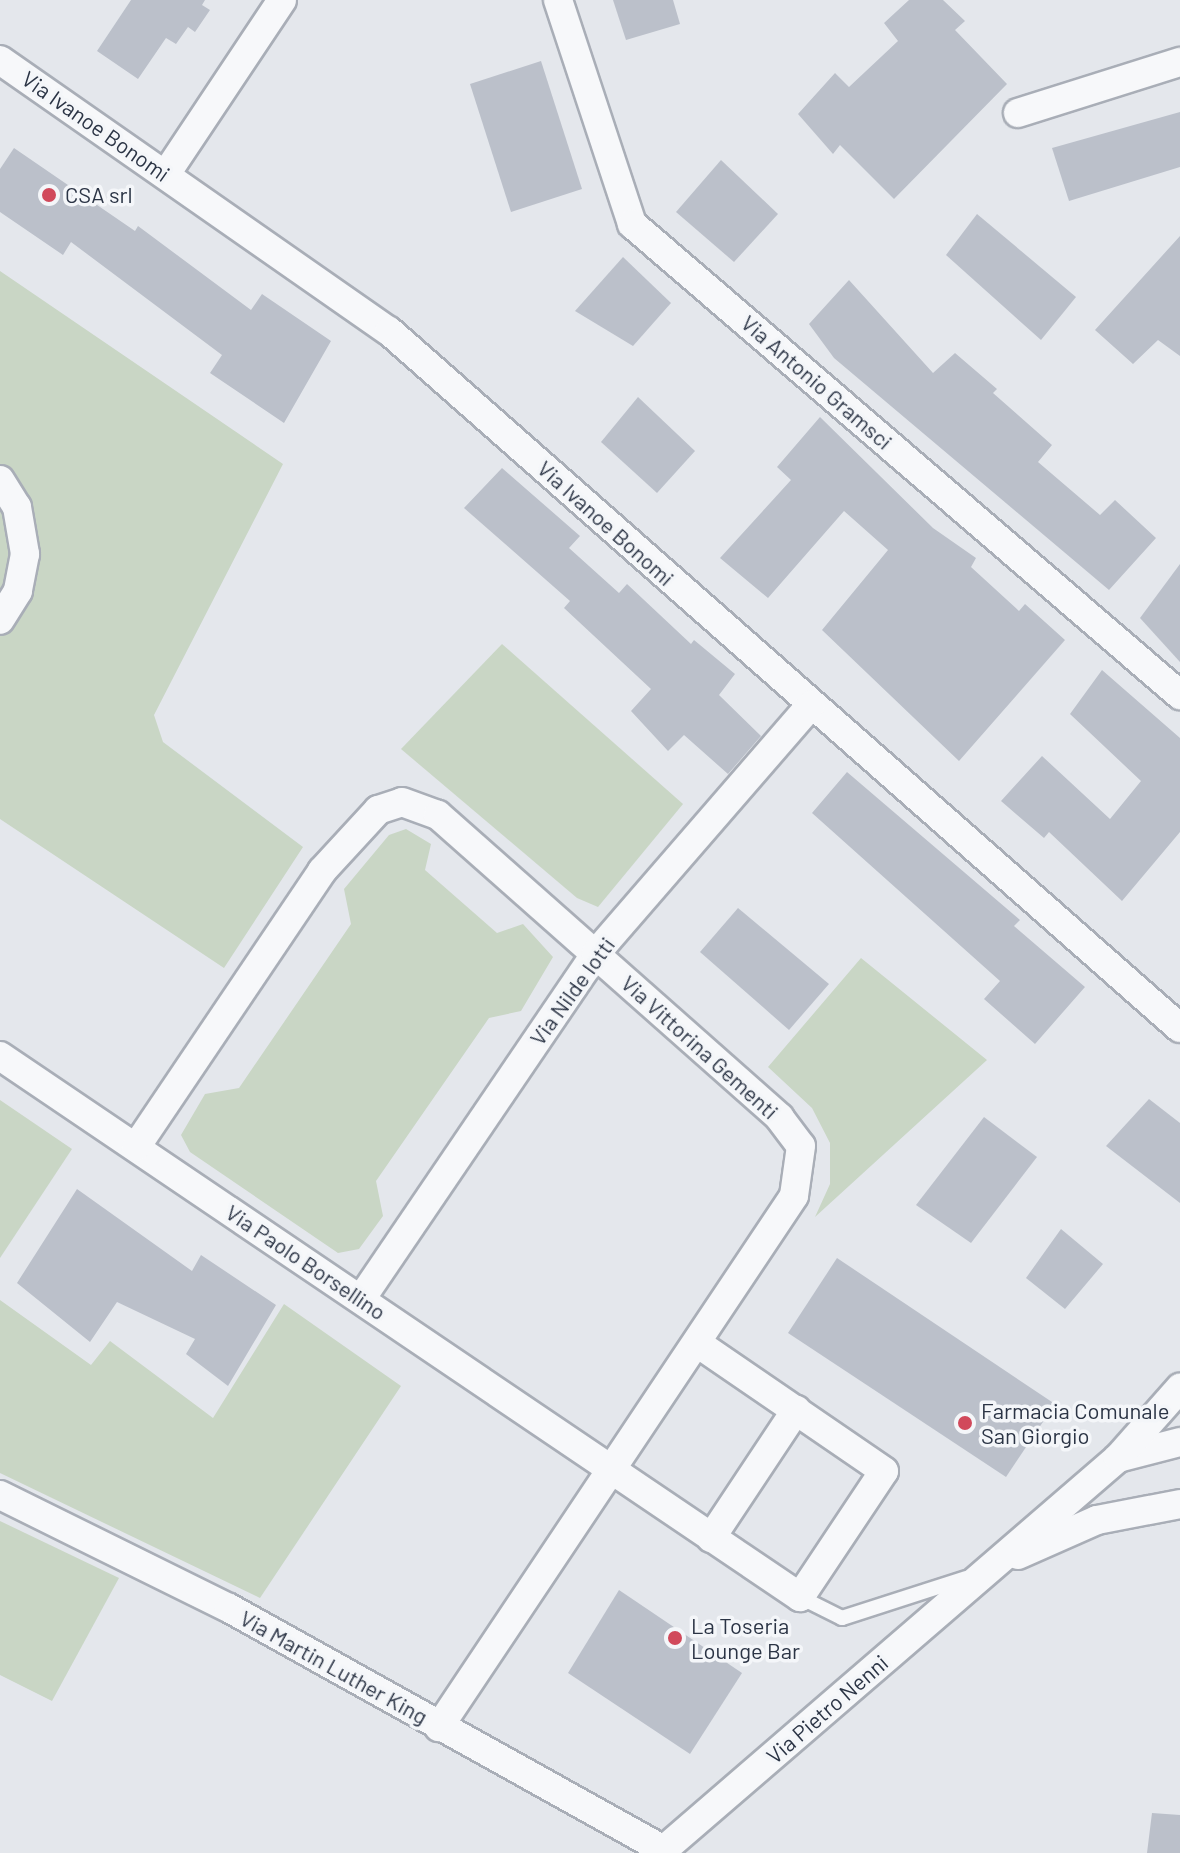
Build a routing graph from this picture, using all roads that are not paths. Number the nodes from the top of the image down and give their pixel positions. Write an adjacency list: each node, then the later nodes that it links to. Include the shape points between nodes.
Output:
1 (282, 0): 6 (street)
2 (558, 0): 9 (street, Via Antonio Gramsci, via 632,224)
3 (0, 60): 6 (street, Via Ivanoe Bonomi)
4 (1180, 62): 5 (street)
5 (1018, 113)
6 (166, 174): 10 (street, Via Ivanoe Bonomi, via 389,331)
7 (0, 480): 8 (street, via 17,507 25,554 18,591)
8 (0, 620)
9 (1180, 695)
10 (811, 705): 11 (street, Via Nilde Iotti); 12 (street, Via Ivanoe Bonomi)
11 (596, 953): 14 (street, Via Vittorina Gementi, via 438,815 415,804 389,805 357,830 322,871); 15 (street, Via Nilde Iotti); 16 (street, Via Vittorina Gementi, via 792,1129 801,1146 794,1196)
12 (1180, 1028)
13 (0, 1056): 14 (street, Via Paolo Borsellino)
14 (136, 1147): 15 (street, Via Paolo Borsellino)
15 (361, 1299): 21 (street, Via Paolo Borsellino)
16 (697, 1343): 18 (street); 21 (street, Via Vittorina Gementi)
17 (1180, 1388): 20 (street, Via Pietro Nenni)
18 (796, 1410): 24 (street); 26 (street, via 884,1471)
19 (1180, 1442): 20 (street, Via Pietro Nenni)
20 (1118, 1458): 25 (street, Via Pietro Nenni)
21 (611, 1469): 24 (street, Via Paolo Borsellino); 27 (street, Via Vittorina Gementi)
22 (0, 1495): 27 (street, Via Martin Luther King, via 229,1608)
23 (1180, 1504): 25 (street, Via Pietro Nenni, via 1097,1520)
24 (711, 1538): 26 (street, Via Paolo Borsellino)
25 (994, 1566): 26 (lane, via 887,1608 842,1618); 28 (street, Via Pietro Nenni)
26 (800, 1597)
27 (439, 1727): 28 (street, Via Martin Luther King)
28 (662, 1852)

